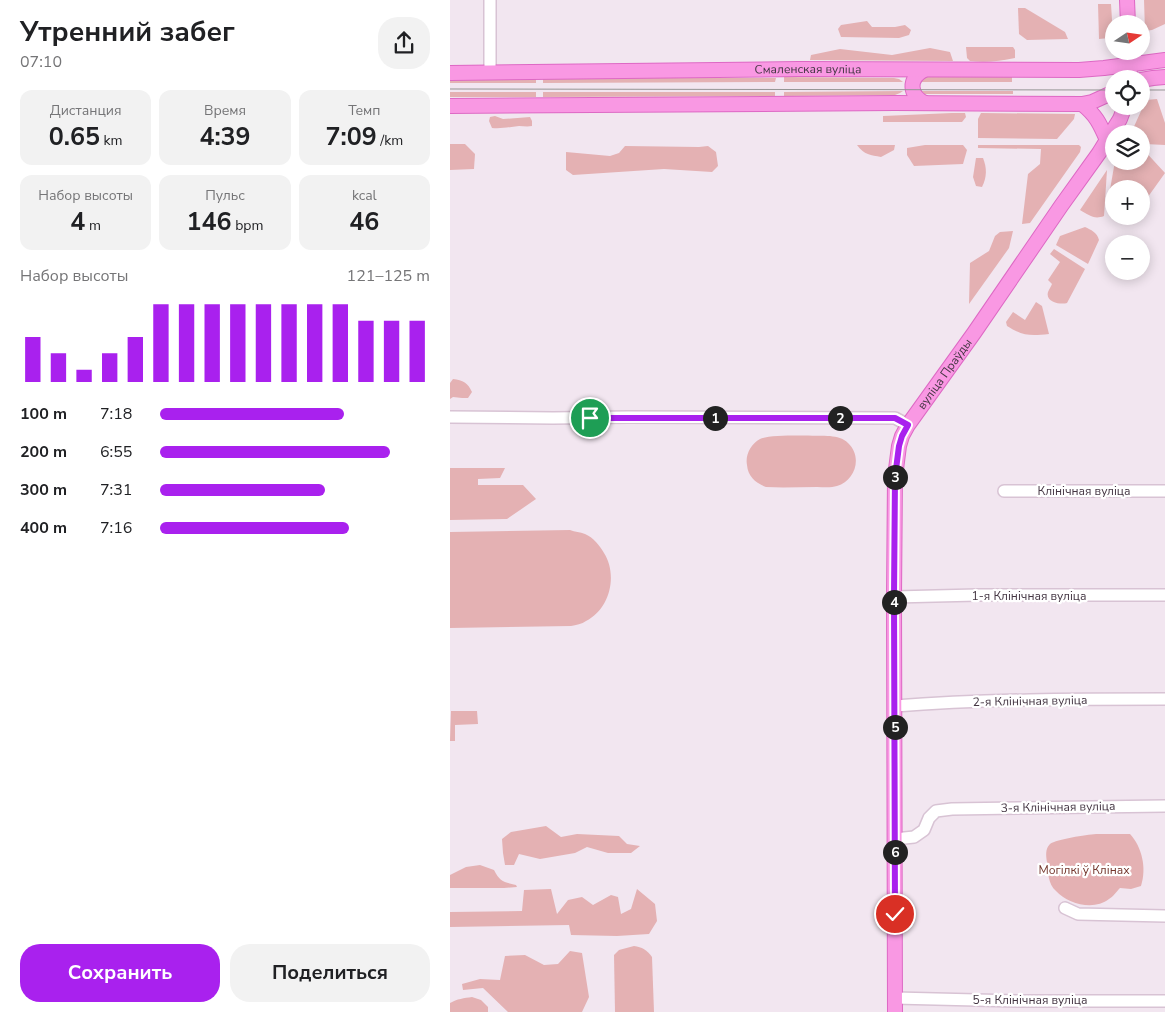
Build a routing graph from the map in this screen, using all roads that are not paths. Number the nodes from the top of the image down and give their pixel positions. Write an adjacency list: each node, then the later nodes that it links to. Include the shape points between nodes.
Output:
1 (490, 0): 8 (street)
2 (1127, 0): 3 (main road)
3 (1128, 15)
4 (1165, 60): 5 (main road, Смаленская вуліца)
5 (1129, 65): 7 (main road, Смаленская вуліца, via 1078,70)
6 (896, 70): 7 (main road, Смаленская вуліца); 8 (main road, Смаленская вуліца); 13 (main road, via 905,78 906,87 904,95)
7 (924, 70): 14 (main road, via 914,78 912,87 917,98)
8 (490, 72): 9 (main road, Смаленская вуліца)
9 (450, 73)
10 (1150, 78): 11 (main road)
11 (1165, 78)
12 (1105, 96): 15 (main road)
13 (895, 103): 14 (main road); 16 (main road)
14 (924, 103): 15 (main road)
15 (1082, 104): 17 (main road, via 1099,122)
16 (450, 106)
17 (1105, 136)
18 (1105, 143): 20 (main road, вуліца Праўды)
19 (450, 417): 20 (street, via 895,418)
20 (908, 425): 24 (main road, вуліца Праўды, via 899,446 895,477)
21 (1004, 492): 22 (street, Клінічная вуліца)
22 (1165, 492)
23 (1165, 595): 24 (street, 1-я Клінічная вуліца)
24 (894, 597): 26 (main road, вуліца Праўды)
25 (1165, 698): 26 (street, 2-я Клінічная вуліца)
26 (895, 706): 28 (main road, вуліца Праўды)
27 (1165, 806): 28 (street, 3-я Клінічная вуліца, via 952,808 936,811 924,830 914,837)
28 (895, 839): 32 (main road, вуліца Праўды)
29 (1064, 908): 30 (street, via 1078,914)
30 (1165, 916)
31 (1165, 1001): 32 (street, 5-я Клінічная вуліца)
32 (895, 1005)

